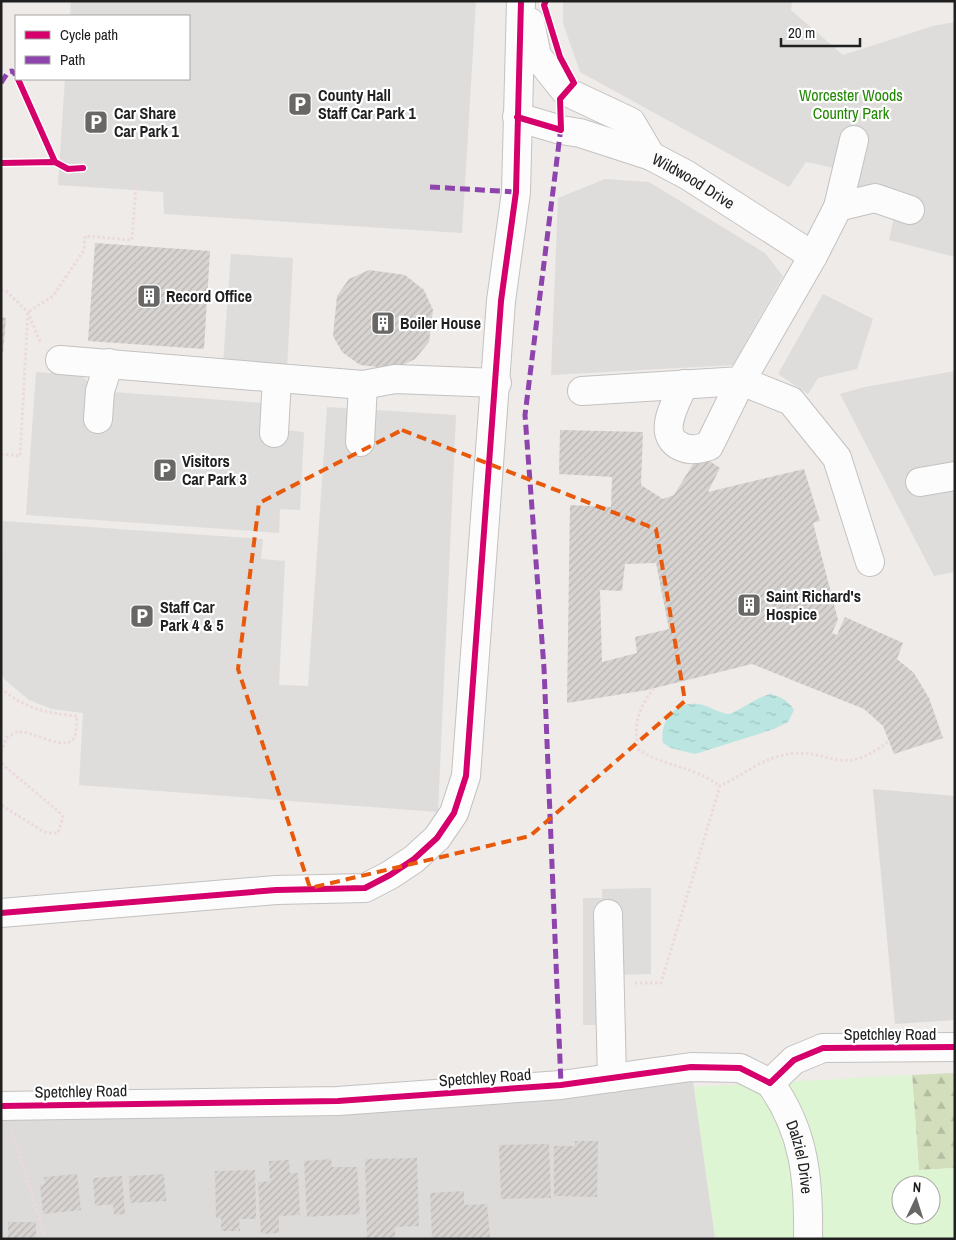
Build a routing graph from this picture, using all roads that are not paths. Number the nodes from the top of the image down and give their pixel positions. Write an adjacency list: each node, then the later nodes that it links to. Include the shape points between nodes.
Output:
1 (521, 1): 3 (street)
2 (526, 1): 5 (street, via 537,56 565,91 631,122)
3 (517, 117): 5 (street, Wildwood Drive); 13 (street, via 516,192 502,301)
4 (854, 140): 6 (street)
5 (651, 156): 8 (street, Wildwood Drive, via 687,175)
6 (838, 207): 7 (street, via 875,198); 8 (street)
7 (910, 210)
8 (813, 256): 12 (street)
9 (60, 360): 10 (street)
10 (109, 363): 11 (street); 17 (street, via 100,391)
11 (277, 378): 15 (street); 18 (street)
12 (741, 380): 14 (street); 14 (street, via 709,446 689,450 676,444 669,436 668,423); 22 (street, via 791,402 837,458)
13 (496, 383): 15 (street, via 395,380); 23 (street, via 466,776 454,813 437,838 390,876 365,888 276,890)
14 (684, 384): 16 (street)
15 (363, 385): 19 (street)
16 (582, 391)
17 (98, 419)
18 (274, 433)
19 (360, 442)
20 (955, 476): 21 (street)
21 (920, 482)
22 (870, 562)
23 (1, 913)
24 (608, 914): 26 (street)
25 (955, 1047): 27 (street, Spetchley Road, via 823,1048 794,1060)
26 (612, 1078): 27 (street, Spetchley Road, via 691,1067 740,1068); 28 (street, Spetchley Road, via 562,1085 338,1101)
27 (770, 1083): 29 (street, Dalziel Drive, via 785,1104 800,1140 809,1201)
28 (3, 1106)
29 (808, 1239)

